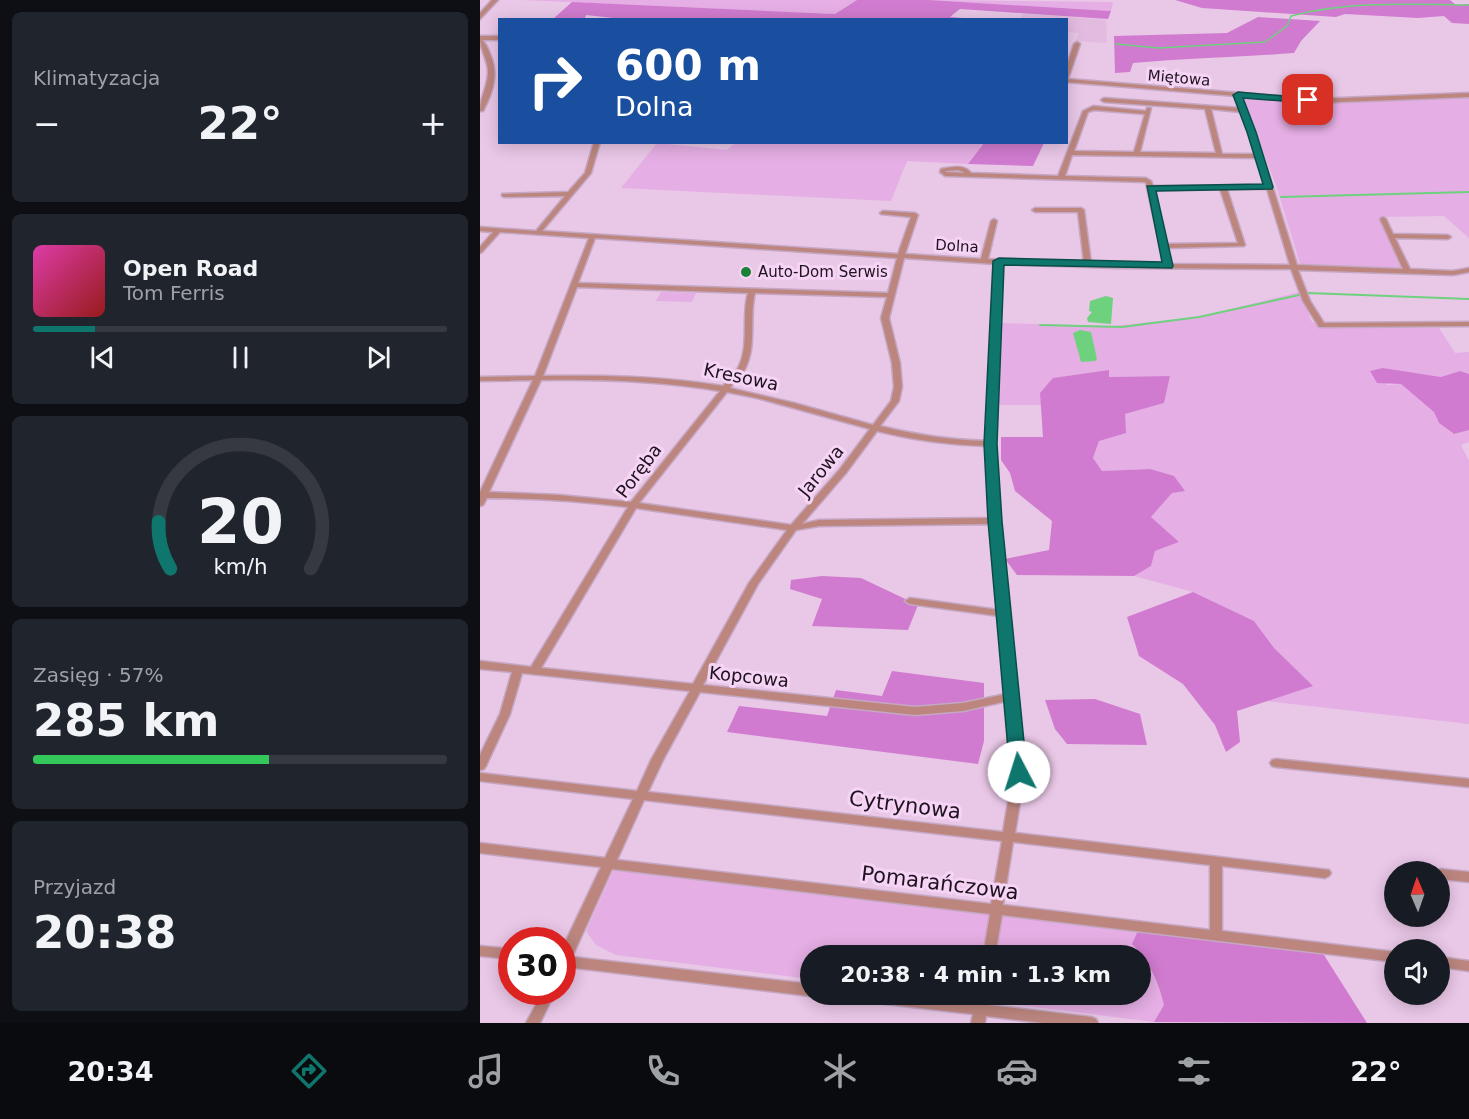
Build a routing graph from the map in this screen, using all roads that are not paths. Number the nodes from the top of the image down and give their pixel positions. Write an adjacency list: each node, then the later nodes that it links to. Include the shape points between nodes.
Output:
1 (495, 0): 2 (street)
2 (480, 16)
3 (498, 38): 4 (street)
4 (480, 39): 14 (street, via 493,70)
5 (1077, 44): 6 (street)
6 (1068, 73)
7 (1068, 79): 8 (street, Miętowa)
8 (1109, 84): 9 (street, Miętowa); 11 (street)
9 (1238, 95): 10 (street, Miętowa, via 1323,101); 16 (street)
10 (1469, 95)
11 (1104, 100): 12 (street); 15 (street)
12 (1150, 104): 13 (street); 17 (street)
13 (1208, 108): 16 (street); 21 (street)
14 (480, 109)
15 (1101, 109): 17 (street); 19 (street, via 1084,112)
16 (1243, 110): 22 (street)
17 (1148, 112): 20 (street)
18 (597, 144): 28 (street, via 591,168)
19 (1070, 153): 20 (street); 24 (street)
20 (1137, 154): 21 (street)
21 (1221, 156): 22 (street)
22 (1260, 156): 25 (street)
23 (969, 174): 24 (street)
24 (1061, 177): 26 (street, via 1140,179 1149,182)
25 (1268, 187): 27 (street); 47 (street)
26 (1150, 188): 27 (street); 40 (street)
27 (1223, 188): 40 (street, via 1242,245)
28 (571, 194): 29 (street); 36 (street)
29 (504, 195)
30 (1035, 210): 45 (street, via 1081,210)
31 (883, 213): 42 (street, Jarowa, via 915,215)
32 (1383, 219): 38 (street)
33 (994, 221): 43 (street)
34 (480, 229): 35 (street, Dolna)
35 (498, 230): 36 (street, Dolna); 41 (street)
36 (538, 232): 37 (street, Dolna)
37 (593, 236): 42 (street, Dolna); 50 (street)
38 (1391, 236): 39 (street); 49 (street)
39 (1448, 237)
40 (1163, 246): 46 (street)
41 (480, 251)
42 (901, 256): 43 (street, Dolna); 52 (street, Jarowa)
43 (984, 261): 44 (street, Dolna)
44 (999, 261): 45 (street, Dolna); 58 (street)
45 (1088, 265): 46 (street, Dolna)
46 (1168, 266): 47 (street, Dolna)
47 (1294, 267): 49 (street, Dolna); 53 (street, via 1322,325)
48 (1469, 270): 49 (street, Dolna)
49 (1407, 271)
50 (574, 285): 51 (street); 54 (street)
51 (752, 290): 52 (street); 56 (street, Poręba, via 747,309 747,355)
52 (890, 295): 57 (street, Jarowa, via 885,321 898,387 895,401)
53 (1469, 324)
54 (538, 378): 55 (street, Kresowa); 56 (street, Kresowa, via 642,379); 59 (street)
55 (480, 379)
56 (725, 389): 57 (street, Kresowa); 60 (street, Poręba)
57 (876, 428): 58 (street, Kresowa, via 920,438); 62 (street, Jarowa)
58 (991, 444): 61 (street)
59 (482, 498): 60 (street, via 527,495)
60 (633, 505): 62 (street); 67 (street, Poręba)
61 (995, 521): 62 (street, via 819,523); 64 (street)
62 (793, 528): 68 (street, Jarowa, via 754,583)
63 (910, 601): 64 (street)
64 (1005, 614): 69 (street)
65 (480, 665): 66 (street, Kopcowa)
66 (518, 669): 67 (street, Kopcowa); 71 (street, via 505,714)
67 (534, 671): 68 (street, Kopcowa)
68 (695, 688): 69 (street, Kopcowa, via 915,711 963,707); 74 (street, Jarowa)
69 (1013, 696): 75 (street, via 1019,772)
70 (1276, 763): 73 (street)
71 (480, 766)
72 (480, 777): 74 (street, Cytrynowa)
73 (1469, 783)
74 (642, 794): 75 (street, Cytrynowa); 78 (street, Jarowa)
75 (1009, 836): 77 (street, Cytrynowa); 82 (street)
76 (480, 848): 78 (street, Pomarańczowa)
77 (1216, 861): 79 (street, Cytrynowa); 84 (street)
78 (609, 862): 82 (street, Pomarańczowa); 83 (street, Jarowa)
79 (1325, 873)
80 (1450, 875): 81 (street)
81 (1469, 877)
82 (997, 910): 84 (street, Pomarańczowa); 85 (street)
83 (576, 934)
84 (1216, 935): 88 (street, Pomarańczowa)
85 (991, 945)
86 (480, 951): 87 (street)
87 (498, 953)
88 (1384, 956)
89 (576, 963): 92 (street)
90 (1450, 963): 91 (street)
91 (1469, 966)
92 (800, 989)
93 (542, 1005): 96 (street)
94 (915, 1005): 95 (street)
95 (979, 1016): 97 (street)
96 (533, 1023)
97 (1092, 1023)

